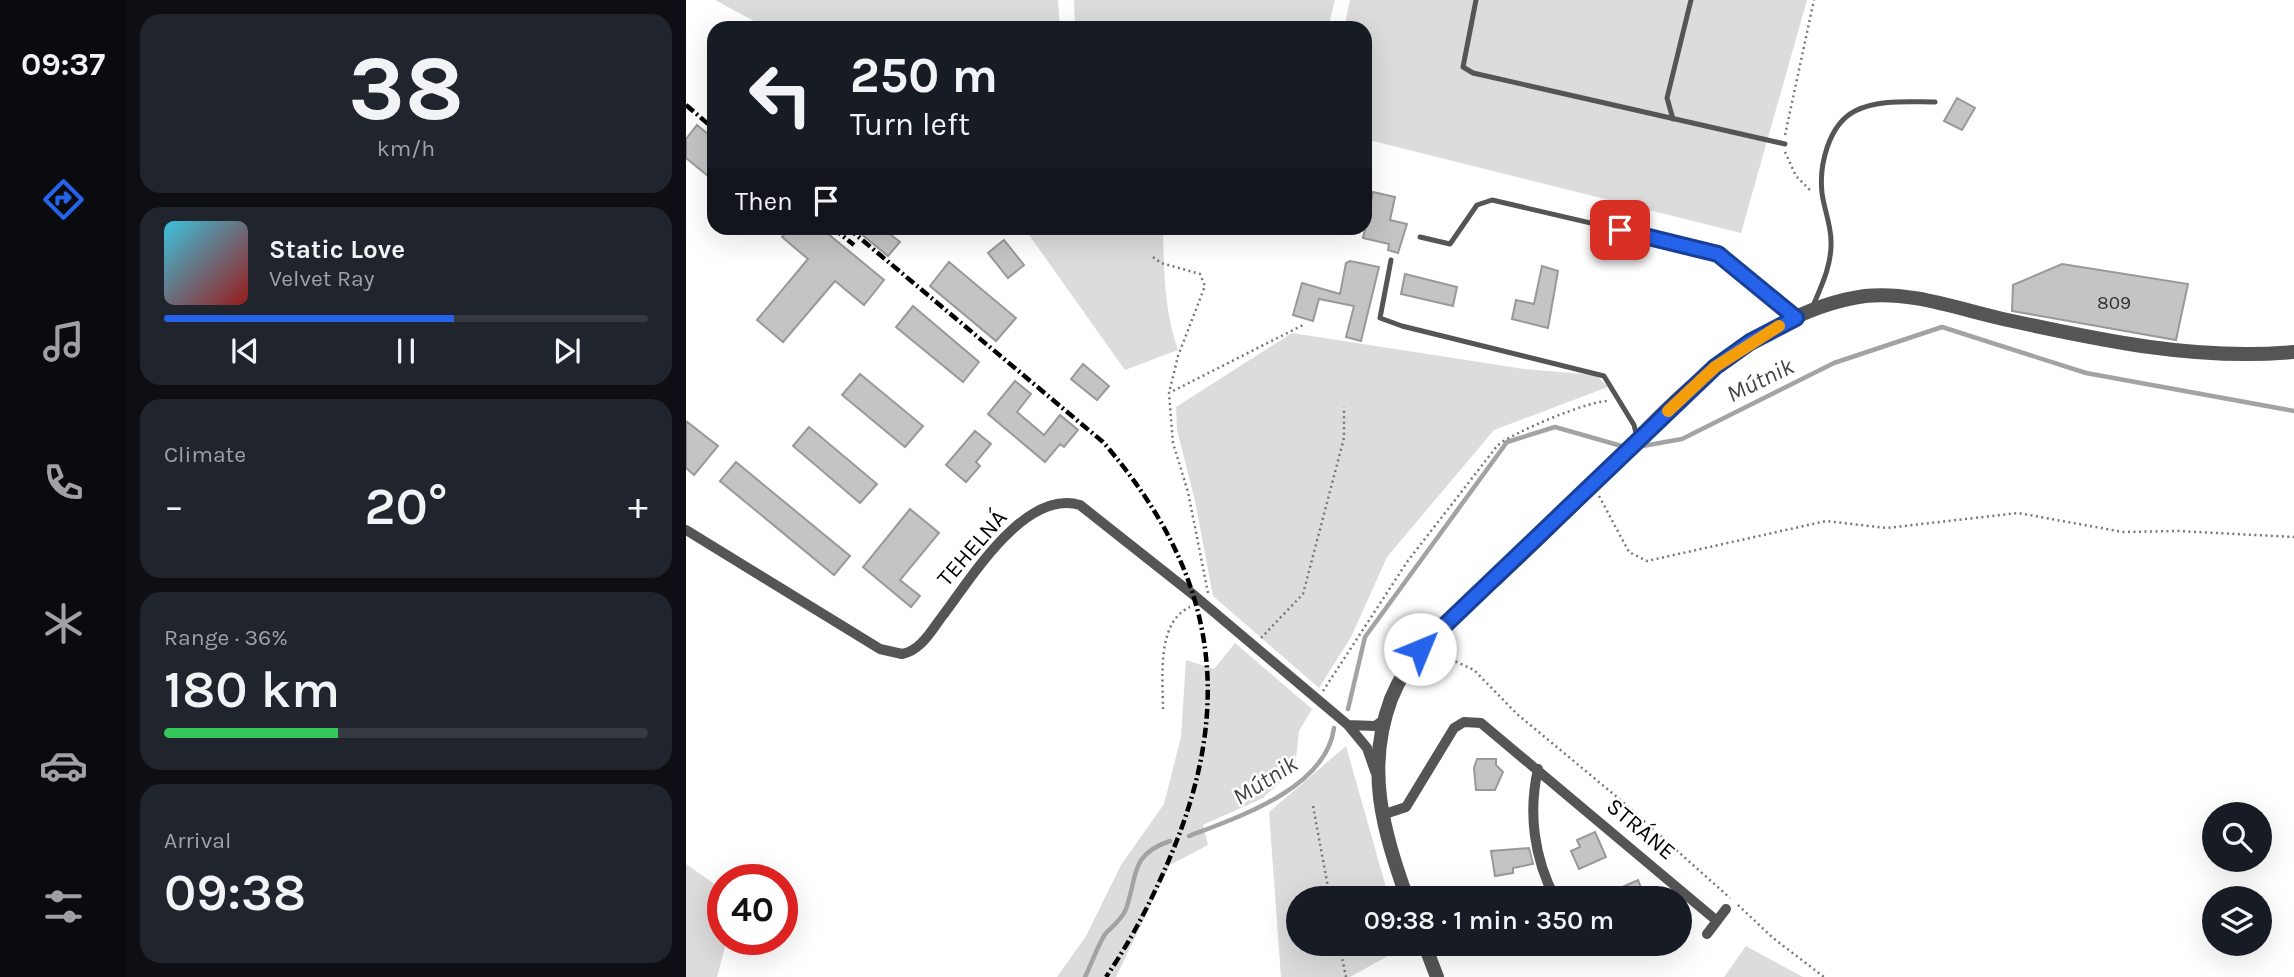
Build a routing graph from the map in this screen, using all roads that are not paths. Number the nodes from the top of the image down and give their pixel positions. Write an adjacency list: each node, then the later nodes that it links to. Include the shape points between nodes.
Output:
1 (1476, 0): 4 (lane, via 1463,67)
2 (1691, 0): 4 (lane, via 1667,98)
3 (1935, 102): 8 (lane, via 1886,103 1855,111 1838,126 1822,172 1831,241 1826,275)
4 (1673, 119): 5 (lane)
5 (1785, 144)
6 (1420, 237): 9 (lane, via 1450,244 1477,205 1492,200 1711,251)
7 (1391, 260): 11 (lane, via 1380,318 1596,373 1610,382 1634,425)
8 (1810, 311): 9 (street); 10 (street, via 1867,296 1918,299 2170,350 2221,355)
9 (1796, 318): 11 (street, via 1715,367)
10 (2294, 352)
11 (1634, 444): 13 (street, via 1416,655)
12 (686, 530): 14 (street, TEHELNÁ, via 880,649 897,654 911,652 923,642 1014,528 1040,509 1061,503 1080,505)
13 (1385, 719): 14 (street, via 1363,728); 16 (street)
14 (1349, 725): 16 (street, TEHELNÁ, via 1367,748)
15 (1538, 769): 17 (street, STRÁNE, via 1486,726 1459,724 1406,807); 19 (street, via 1533,800 1537,851); 21 (street, STRÁNE)
16 (1376, 773): 17 (street)
17 (1382, 815): 18 (street)
18 (1403, 886)
19 (1550, 886)
20 (1726, 909): 21 (street)
21 (1717, 921): 22 (street)
22 (1707, 934)
23 (1429, 956): 24 (street)
24 (1437, 977)

